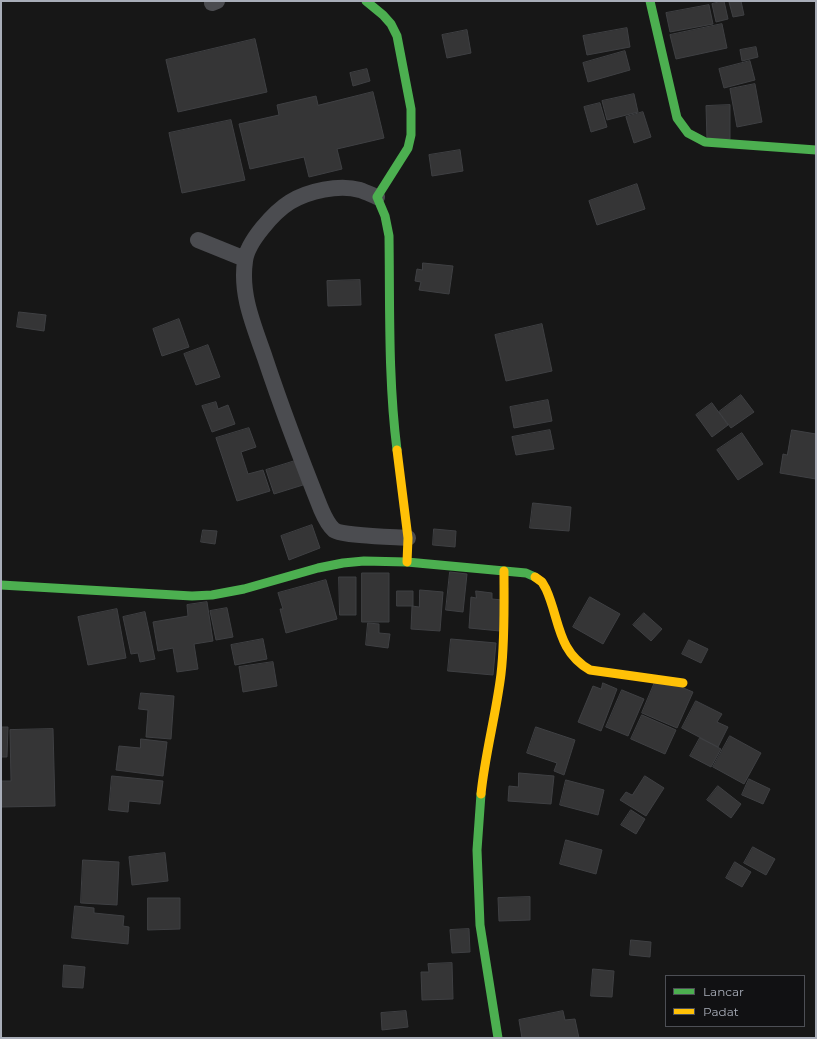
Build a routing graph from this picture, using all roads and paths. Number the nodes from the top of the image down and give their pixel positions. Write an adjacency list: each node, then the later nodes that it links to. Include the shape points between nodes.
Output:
1 (366, 1): 4 (street, via 383,14 397,36 411,109 411,136 408,148)
2 (650, 1): 3 (street, via 677,118 685,131 706,142)
3 (816, 150)
4 (377, 197): 6 (street, via 360,190 341,188 300,196 268,220 255,238); 7 (street, via 385,216 389,236 391,380)
5 (198, 240): 6 (street)
6 (245, 259): 7 (street, via 247,304 280,404 328,523 335,530 346,533)
7 (408, 538): 8 (street)
8 (407, 562): 9 (street); 10 (street, via 343,563 244,589 192,596)
9 (504, 571): 11 (street, via 526,573 541,580 562,639 578,663 590,670); 12 (street, via 500,674 483,773 477,850 480,925)
10 (1, 585)
11 (683, 683)
12 (498, 1038)

